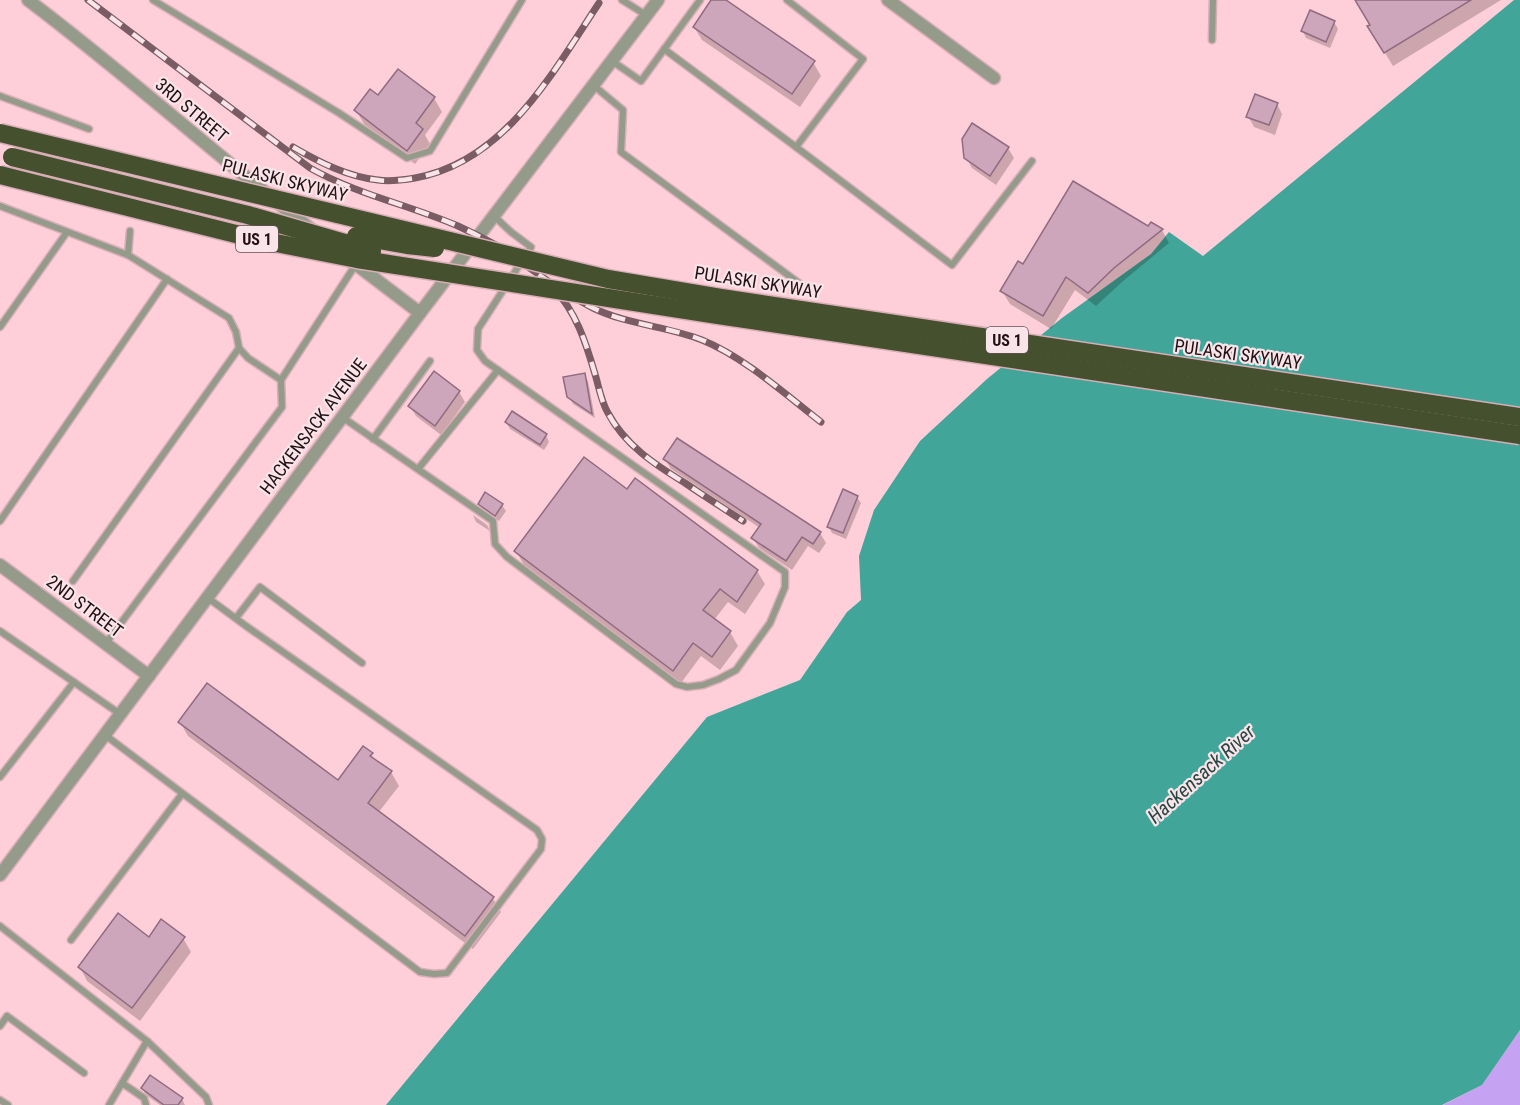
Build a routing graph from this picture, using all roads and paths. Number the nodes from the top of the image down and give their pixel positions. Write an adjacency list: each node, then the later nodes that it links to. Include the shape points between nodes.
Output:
1 (28, 0): 30 (street, 3RD STREET)
2 (153, 0): 3 (lane, via 339,112 407,158 430,151)
3 (522, 0)
4 (622, 0): 10 (lane)
5 (658, 0): 10 (street, HACKENSACK AVENUE)
6 (700, 0): 12 (lane)
7 (787, 0): 19 (lane, via 863,59)
8 (888, 0): 14 (street)
9 (1213, 0): 11 (lane)
10 (646, 15): 13 (street, HACKENSACK AVENUE)
11 (1212, 40)
12 (664, 49): 13 (lane, via 641,81); 19 (lane)
13 (612, 61): 15 (street, HACKENSACK AVENUE)
14 (994, 78)
15 (593, 85): 25 (street, HACKENSACK AVENUE); 33 (lane, via 623,110 621,152)
16 (0, 96): 17 (lane)
17 (89, 129)
18 (0, 133): 28 (highway, PULASKI SKYWAY / US 1, bridge)
19 (796, 147): 21 (lane, via 952,265)
20 (12, 157): 24 (highway, bridge)
21 (1032, 161)
22 (0, 175): 32 (highway, US 1, bridge, via 256,239)
23 (0, 206): 27 (lane)
24 (248, 215): 28 (highway, bridge, via 407,245); 32 (highway, bridge, via 359,248)
25 (494, 216): 34 (street, HACKENSACK AVENUE); 38 (lane, via 531,247 478,329 477,350)
26 (130, 231): 29 (lane)
27 (67, 232): 29 (lane); 35 (lane)
28 (496, 253): 41 (highway, PULASKI SKYWAY / US 1, bridge, via 638,284)
29 (128, 255): 31 (lane)
30 (356, 264): 34 (street, 3RD STREET); 39 (lane)
31 (167, 279): 36 (lane, via 229,318); 45 (lane)
32 (517, 285): 42 (highway, US 1, bridge)
33 (803, 286)
34 (420, 313): 40 (street, HACKENSACK AVENUE)
35 (0, 327)
36 (239, 348): 39 (lane); 47 (lane)
37 (430, 362): 43 (lane)
38 (498, 370): 44 (lane); 44 (lane, via 784,572 785,587 770,622 736,670 702,685 676,684 507,558 495,544 493,521)
39 (280, 380): 51 (lane, via 282,407)
40 (342, 417): 43 (lane); 48 (street, HACKENSACK AVENUE)
41 (1520, 417)
42 (1520, 435)
43 (373, 439): 44 (lane)
44 (418, 469)
45 (0, 521)
46 (0, 565): 51 (street, 2ND STREET)
47 (73, 581)
48 (208, 598): 49 (lane); 53 (street, HACKENSACK AVENUE)
49 (236, 618): 52 (lane, via 260,587); 58 (lane, via 537,830 542,839 541,849 447,973 420,972)
50 (0, 631): 54 (lane)
51 (105, 644): 53 (street, 2ND STREET)
52 (362, 663)
53 (149, 676): 55 (street, HACKENSACK AVENUE)
54 (74, 682): 55 (lane); 57 (lane)
55 (121, 714): 56 (street, HACKENSACK AVENUE)
56 (105, 735): 58 (lane); 59 (street, HACKENSACK AVENUE)
57 (0, 777)
58 (182, 794): 61 (lane)
59 (0, 874)
60 (0, 926): 63 (lane)
61 (71, 940)
62 (0, 1026): 64 (lane, via 7,1016)
63 (147, 1041): 65 (lane); 70 (lane, via 206,1097)
64 (84, 1073)
65 (122, 1083): 68 (lane); 69 (lane, via 144,1098)
66 (0, 1100): 67 (lane)
67 (8, 1105)
68 (109, 1105)
69 (146, 1105)
70 (209, 1105)

